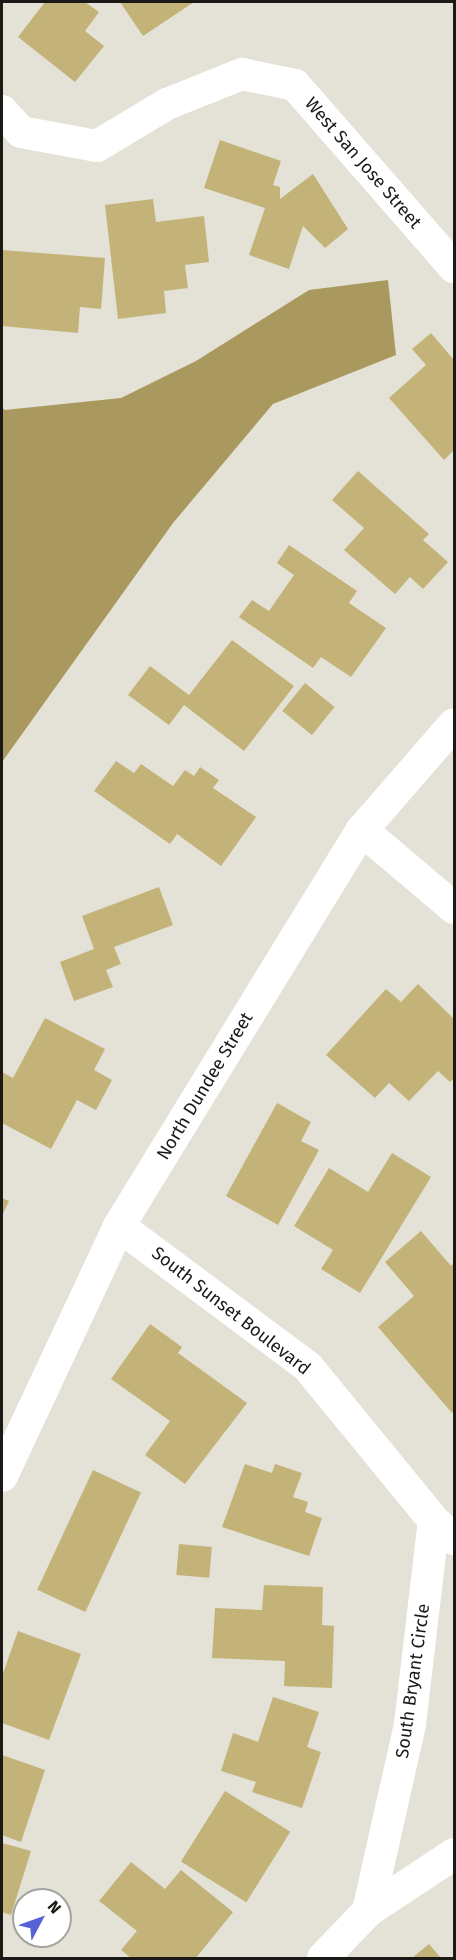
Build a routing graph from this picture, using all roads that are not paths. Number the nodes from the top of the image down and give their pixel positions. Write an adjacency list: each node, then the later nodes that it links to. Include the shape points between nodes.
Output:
1 (2, 111): 2 (street, West San Jose Street, via 21,132 97,146 167,104 242,74 295,85)
2 (454, 267)
3 (454, 724): 4 (street, North Dundee Street)
4 (362, 830): 5 (street); 6 (street, North Dundee Street)
5 (454, 908)
6 (119, 1226): 7 (street, North Dundee Street); 8 (street, South Sunset Boulevard, via 308,1367)
7 (2, 1476)
8 (444, 1530): 10 (street, South Bryant Circle, via 410,1725)
9 (454, 1854): 10 (street)
10 (368, 1911): 11 (street)
11 (323, 1959)

